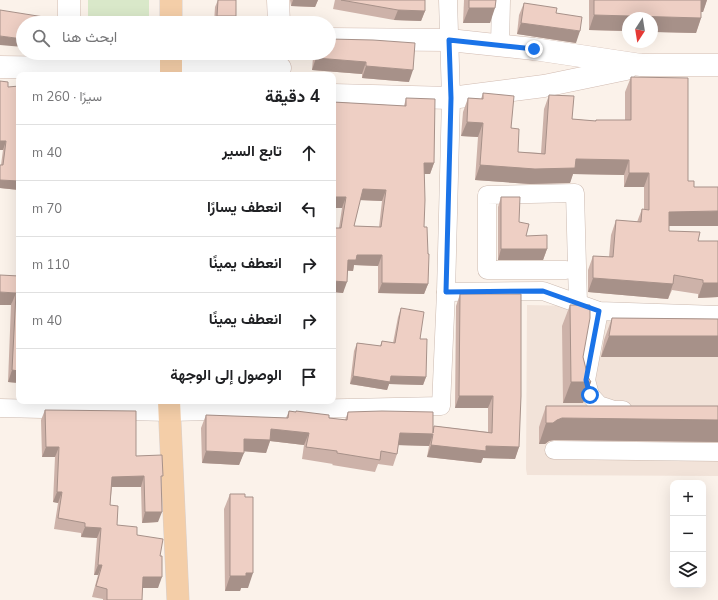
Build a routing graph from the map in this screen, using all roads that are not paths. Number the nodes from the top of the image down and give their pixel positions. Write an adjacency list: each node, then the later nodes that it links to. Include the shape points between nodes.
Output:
1 (69, 0): 6 (main road)
2 (171, 0): 7 (main road)
3 (278, 0): 8 (main road)
4 (448, 0): 10 (street)
5 (501, 0): 11 (street)
6 (69, 16)
7 (171, 16)
8 (279, 16)
9 (336, 39): 10 (main road)
10 (449, 40): 11 (main road); 19 (street)
11 (500, 45): 17 (main road)
12 (68, 65): 13 (main road); 16 (main road)
13 (171, 65): 14 (main road)
14 (280, 65)
15 (718, 65): 17 (main road)
16 (0, 66)
17 (641, 66): 19 (main road, via 544,86)
18 (336, 96): 19 (main road)
19 (451, 98): 21 (street)
20 (566, 270): 22 (street, via 487,270 486,195 574,193)
21 (446, 292): 22 (street, via 543,291); 25 (street, via 441,406)
22 (578, 303): 23 (street)
23 (599, 311): 24 (street); 27 (street, via 586,380 590,395 599,406 614,410)
24 (718, 315)
25 (169, 406): 26 (street); 30 (main road)
26 (0, 408)
27 (638, 410)
28 (554, 450): 29 (street)
29 (718, 452)
30 (178, 600)

